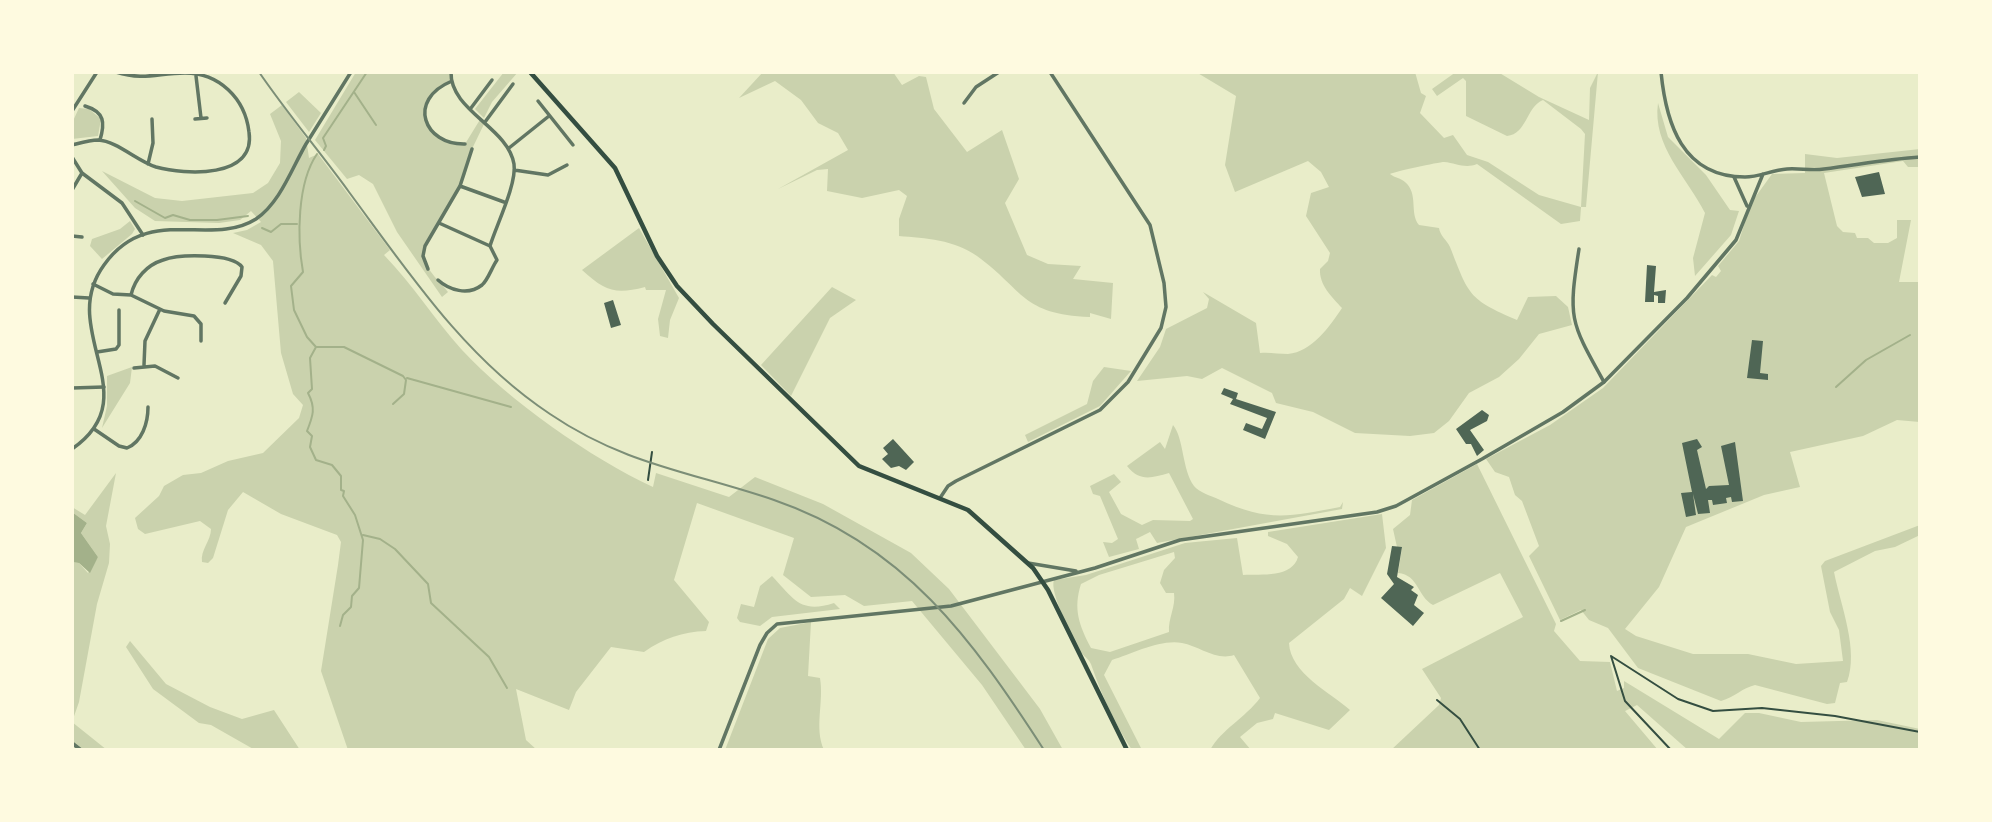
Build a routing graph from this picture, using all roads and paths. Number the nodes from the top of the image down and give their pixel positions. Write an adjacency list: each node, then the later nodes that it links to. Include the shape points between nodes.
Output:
1 (97, 72): 15 (street)
2 (116, 72): 9 (street, via 152,78)
3 (351, 72): 50 (street, via 278,193 257,218 232,228 175,228)
4 (452, 72): 12 (street)
5 (530, 72): 79 (main road, via 615,168 657,256 686,296 859,466)
6 (999, 72): 18 (street, via 976,87)
7 (1050, 72): 79 (street, via 1150,225 1164,283 1166,307 1161,328 1128,382 1100,410 956,481)
8 (1661, 72): 44 (street, via 1675,135 1700,164)
9 (190, 73): 10 (street)
10 (196, 76): 24 (street); 39 (street, via 218,82 236,98 249,129 247,151 239,162 217,170)
11 (492, 80): 21 (street)
12 (452, 81): 21 (street); 30 (street, via 429,95 425,114 433,131)
13 (513, 84): 28 (street)
14 (72, 95): 15 (street)
15 (78, 101): 22 (street)
16 (538, 101): 23 (street)
17 (94, 103): 20 (street)
18 (964, 103)
19 (85, 106): 20 (street)
20 (91, 108): 29 (street, via 104,122)
21 (471, 108): 28 (street)
22 (72, 111)
23 (549, 116): 33 (street); 34 (street)
24 (201, 118): 25 (street); 27 (street)
25 (207, 118)
26 (152, 119): 39 (street)
27 (195, 119)
28 (485, 122): 34 (street)
29 (100, 140): 32 (street); 39 (street)
30 (458, 144): 31 (street); 36 (street)
31 (465, 144)
32 (72, 145)
33 (573, 145)
34 (509, 148): 41 (street)
35 (472, 149): 45 (street)
36 (462, 150)
37 (72, 157): 42 (street)
38 (1920, 157): 43 (street)
39 (148, 164)
40 (567, 165): 41 (street, via 548,175)
41 (514, 170): 47 (street)
42 (82, 173): 46 (street); 50 (street, via 122,203)
43 (1762, 174): 44 (street); 48 (street)
44 (1734, 177): 48 (street)
45 (460, 186): 47 (street); 49 (street)
46 (72, 190)
47 (504, 202): 53 (street)
48 (1747, 206): 71 (street, via 1736,240)
49 (439, 223): 53 (street); 55 (street, via 425,246)
50 (143, 235): 57 (street, via 114,253)
51 (72, 236): 52 (street)
52 (82, 237)
53 (490, 247): 56 (street, via 497,260 479,287 450,290)
54 (1579, 249): 71 (street, via 1572,317)
55 (428, 269)
56 (438, 281)
57 (93, 284): 59 (street, via 113,294); 62 (street)
58 (224, 293): 60 (street)
59 (131, 295): 60 (street, via 140,275 163,260 216,257 242,267); 64 (street)
60 (229, 296): 63 (street)
61 (72, 297): 62 (street)
62 (89, 298): 67 (street, via 88,321)
63 (225, 303)
64 (160, 309): 66 (street, via 198,319); 68 (street, via 145,341)
65 (119, 310): 67 (street, via 119,345)
66 (201, 341)
67 (97, 352): 72 (street)
68 (144, 365): 69 (street); 70 (street)
69 (135, 368)
70 (178, 378)
71 (1605, 382): 81 (street, via 1563,412 1396,506 1180,540)
72 (104, 387): 73 (street); 75 (street, via 104,403)
73 (72, 388)
74 (148, 407): 75 (street, via 150,416 137,442 127,448)
75 (94, 429): 76 (street)
76 (72, 449)
77 (652, 452): 78 (path)
78 (648, 480)
79 (940, 498): 80 (main road, via 968,510)
80 (1026, 563): 81 (street); 82 (main road)
81 (1080, 572): 82 (street)
82 (1041, 580): 87 (street, via 951,606 788,621 771,628); 88 (main road)
83 (1437, 700): 89 (path, via 1460,719)
84 (1920, 732): 90 (path, via 1762,708 1703,709 1663,691 1611,656 1625,701)
85 (72, 743): 86 (street)
86 (81, 750)
87 (719, 750)
88 (1127, 750)
89 (1480, 750)
90 (1671, 750)

